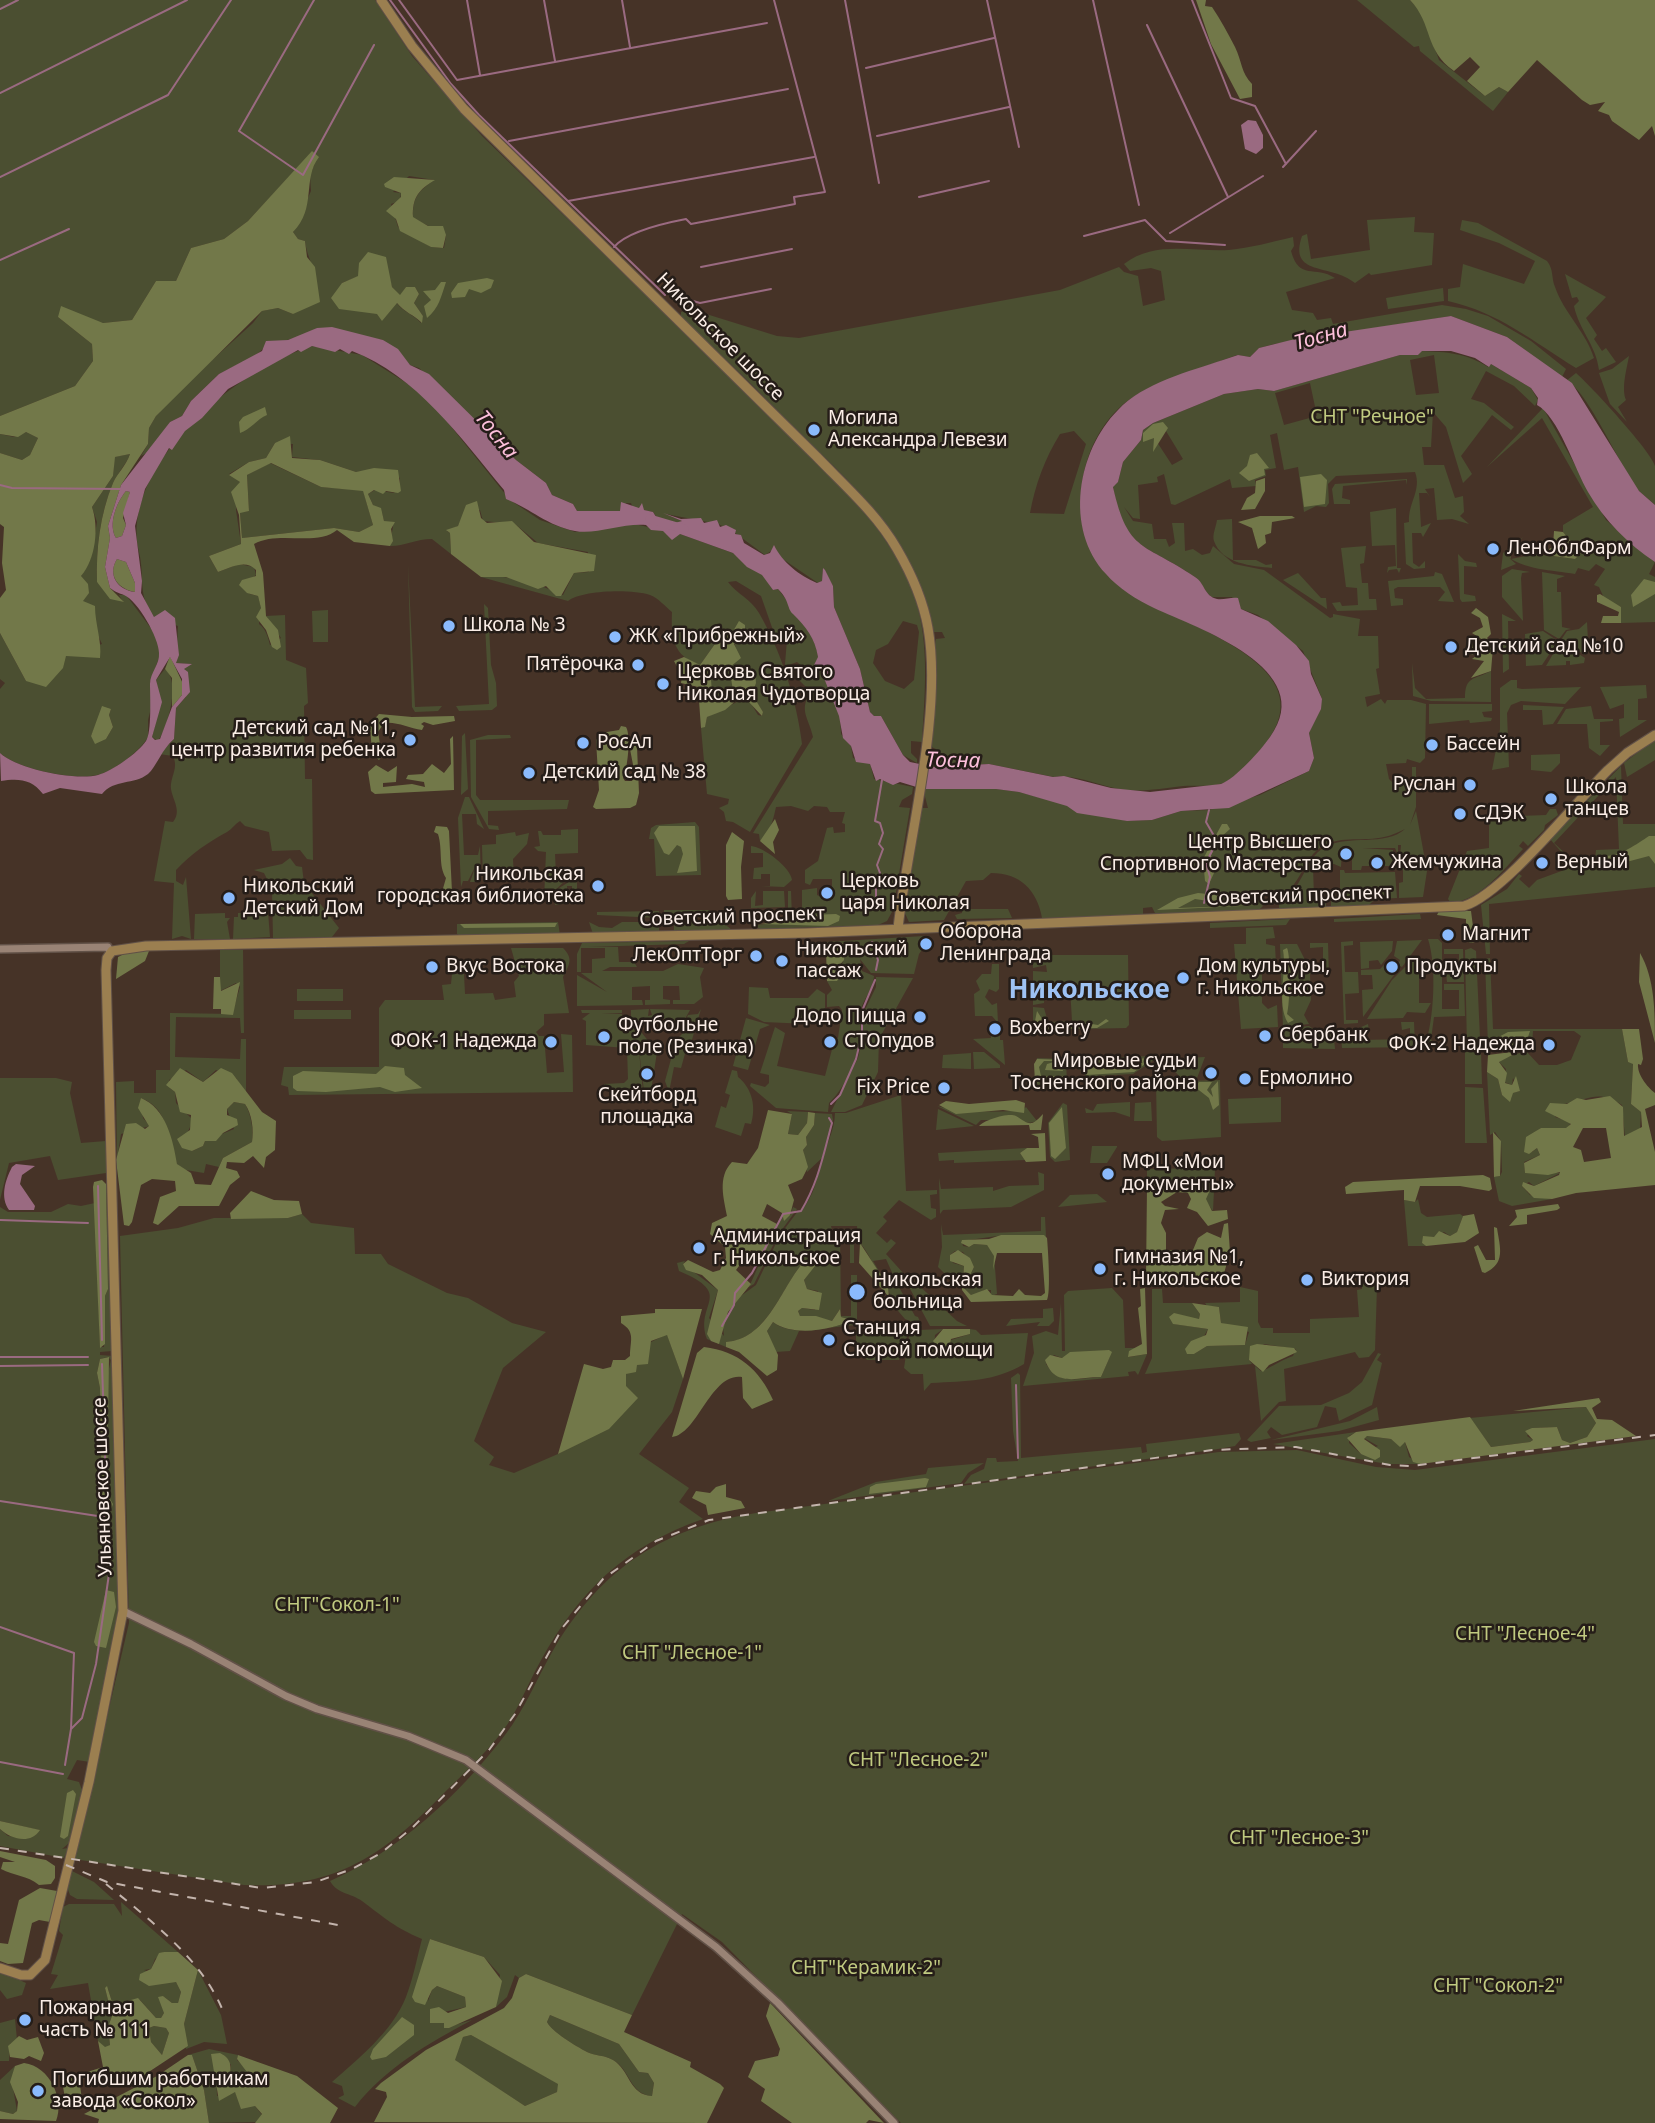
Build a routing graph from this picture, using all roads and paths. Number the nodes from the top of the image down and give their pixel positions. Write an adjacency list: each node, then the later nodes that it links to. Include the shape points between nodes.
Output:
1 (381, 0): 3 (main road, Никольское шоссе, via 464,109 771,411 884,529 913,580 928,627 930,682)
2 (1655, 735): 3 (main road, Советский проспект, via 1614,765 1501,883 1464,906)
3 (898, 928): 5 (main road, Советский проспект, via 146,946 121,947)
4 (0, 949): 5 (street, Советский проспект, via 108,947)
5 (110, 953): 6 (main road, Ульяновское шоссе, via 106,970)
6 (123, 1611): 7 (main road, Ульяновское шоссе, via 89,1782 45,1960 30,1975); 8 (street, via 286,1696 466,1760 716,1947)
7 (0, 1968)
8 (894, 2123)

